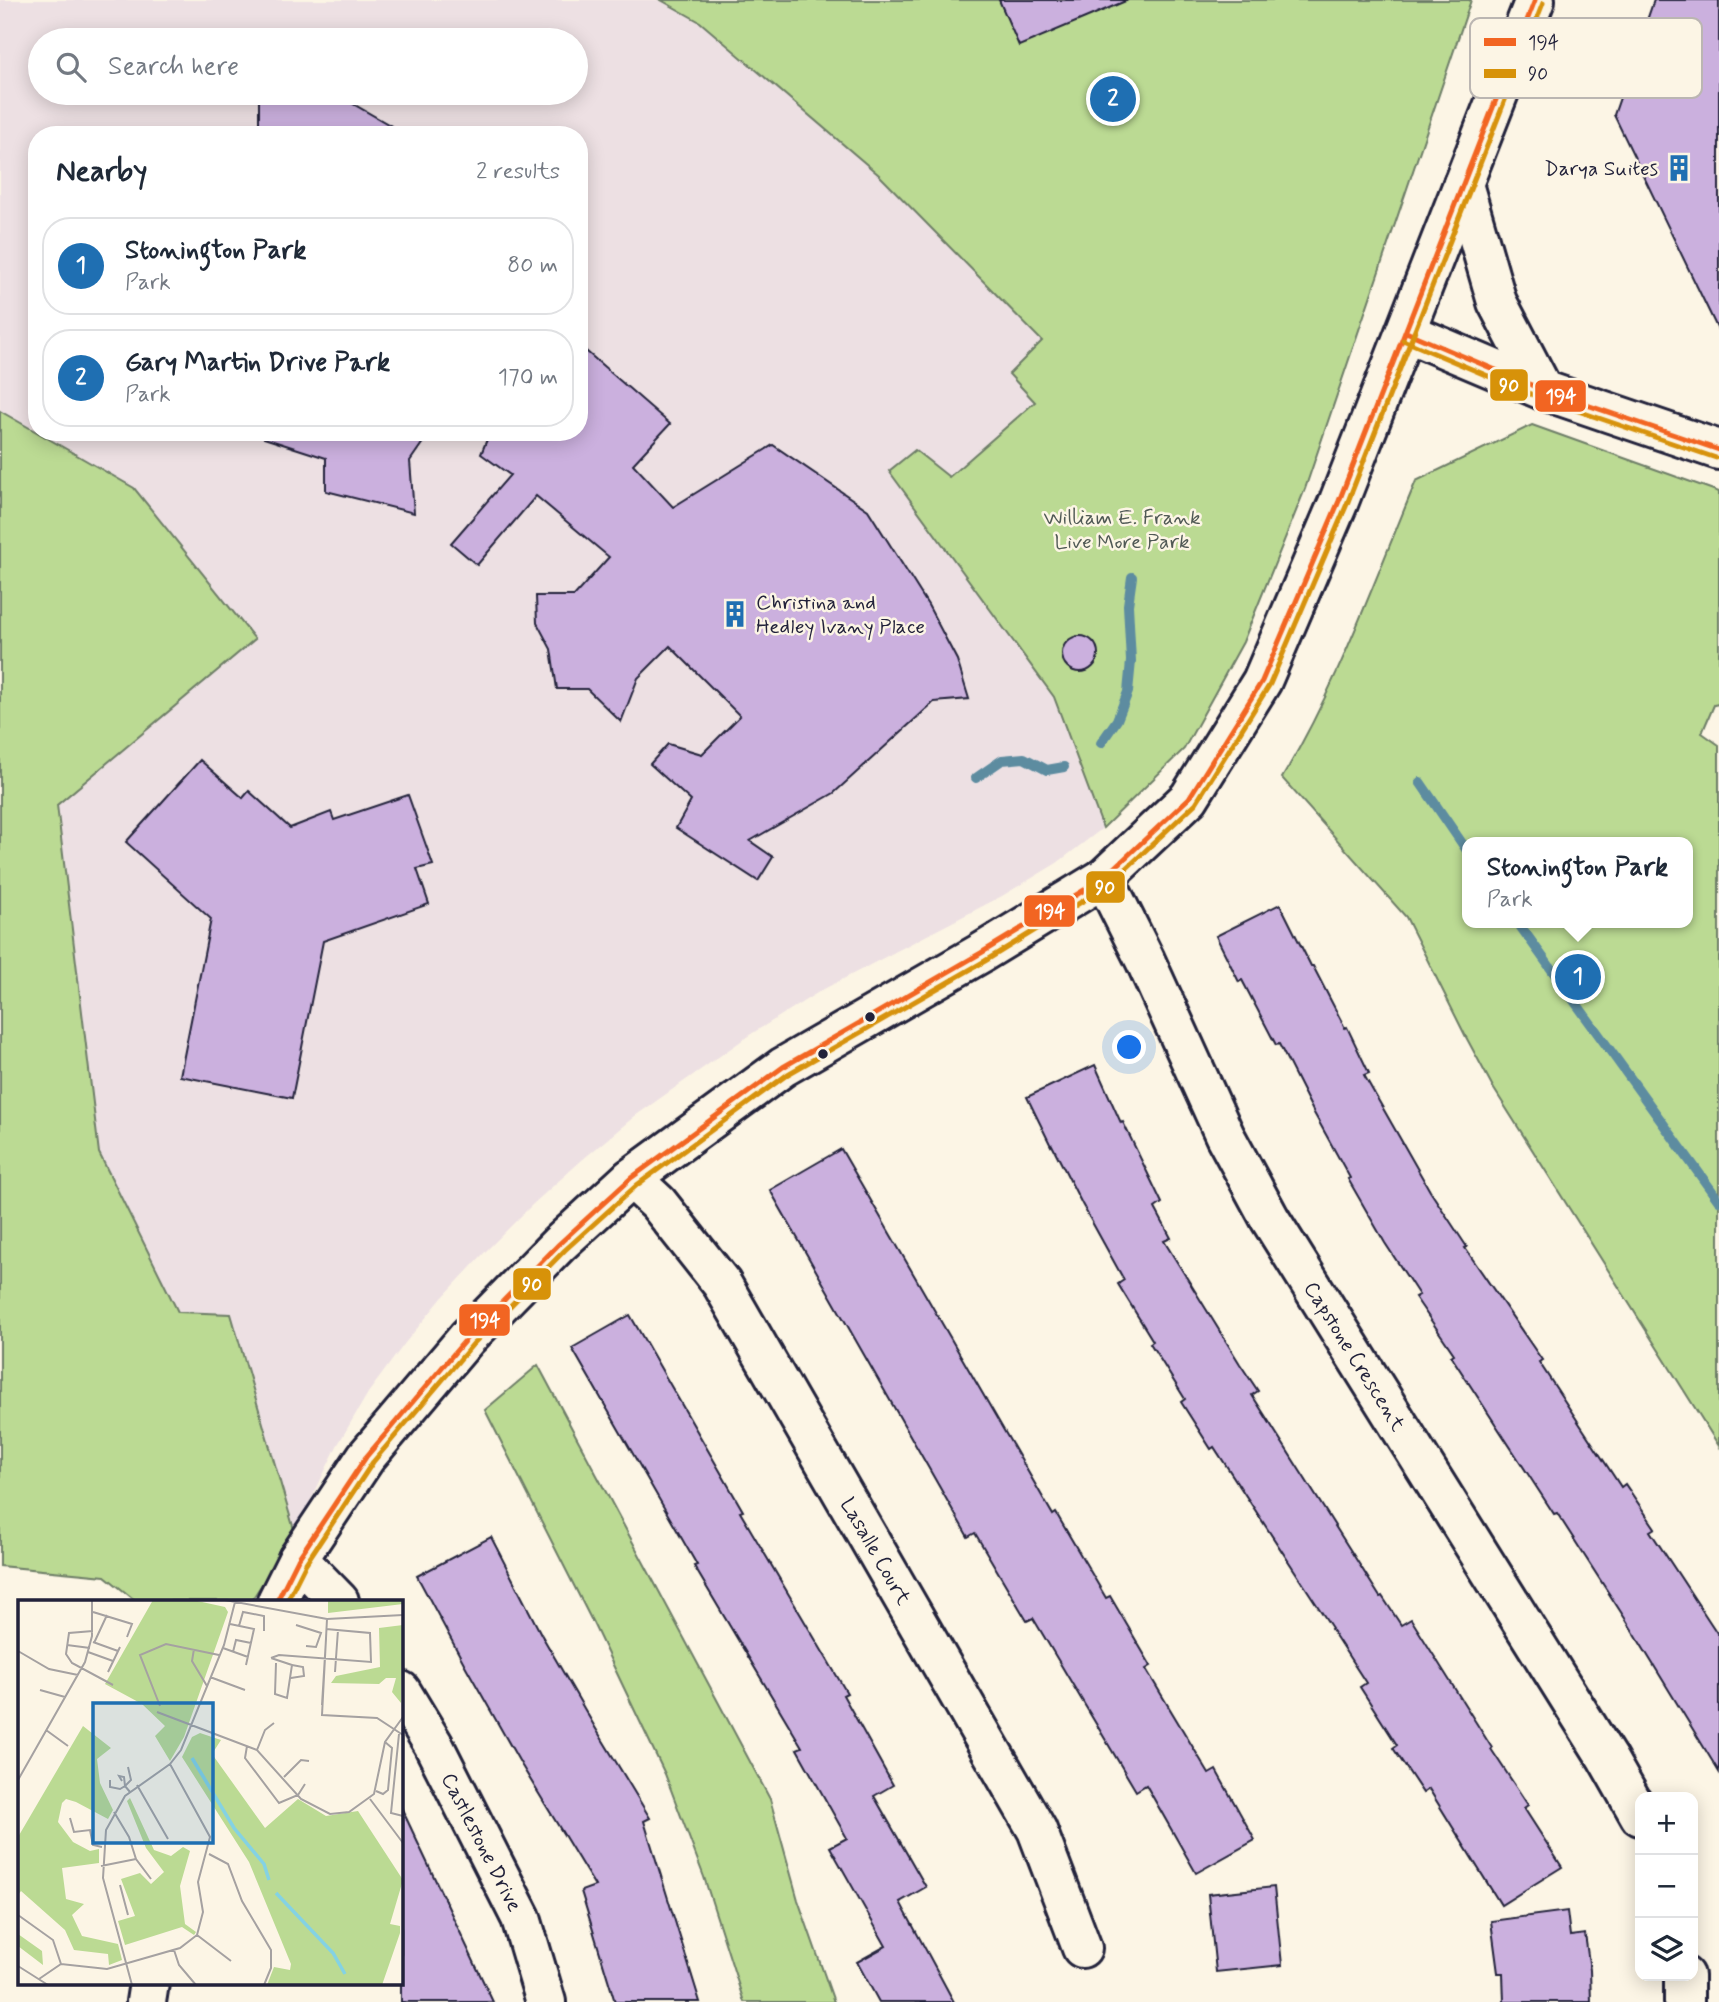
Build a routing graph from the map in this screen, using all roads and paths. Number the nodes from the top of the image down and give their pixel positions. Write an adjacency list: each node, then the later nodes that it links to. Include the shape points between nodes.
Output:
1 (1535, 0): 2 (street)
2 (1528, 18)
3 (1497, 98): 4 (street)
4 (1463, 184): 5 (street); 6 (street, via 1497,302)
5 (1406, 332): 6 (street); 8 (street, via 1262,681 1189,798)
6 (1543, 390): 7 (street)
7 (1719, 450)
8 (1104, 878): 9 (street, via 783,1067); 14 (street, Capstone Crescent, via 1225,1136 1270,1219)
9 (631, 1178): 10 (street, via 467,1338 366,1457); 15 (street, Lasalle Court, via 658,1203 722,1284 1037,1830)
10 (298, 1559): 11 (street); 12 (street)
11 (278, 1600)
12 (338, 1600)
13 (402, 1693): 19 (street, Castlestone Drive, via 521,1918)
14 (1635, 1807)
15 (1082, 1948)
16 (1684, 1981): 20 (street)
17 (149, 1984): 18 (street)
18 (146, 2002)
19 (546, 2002)
20 (1684, 2002)

